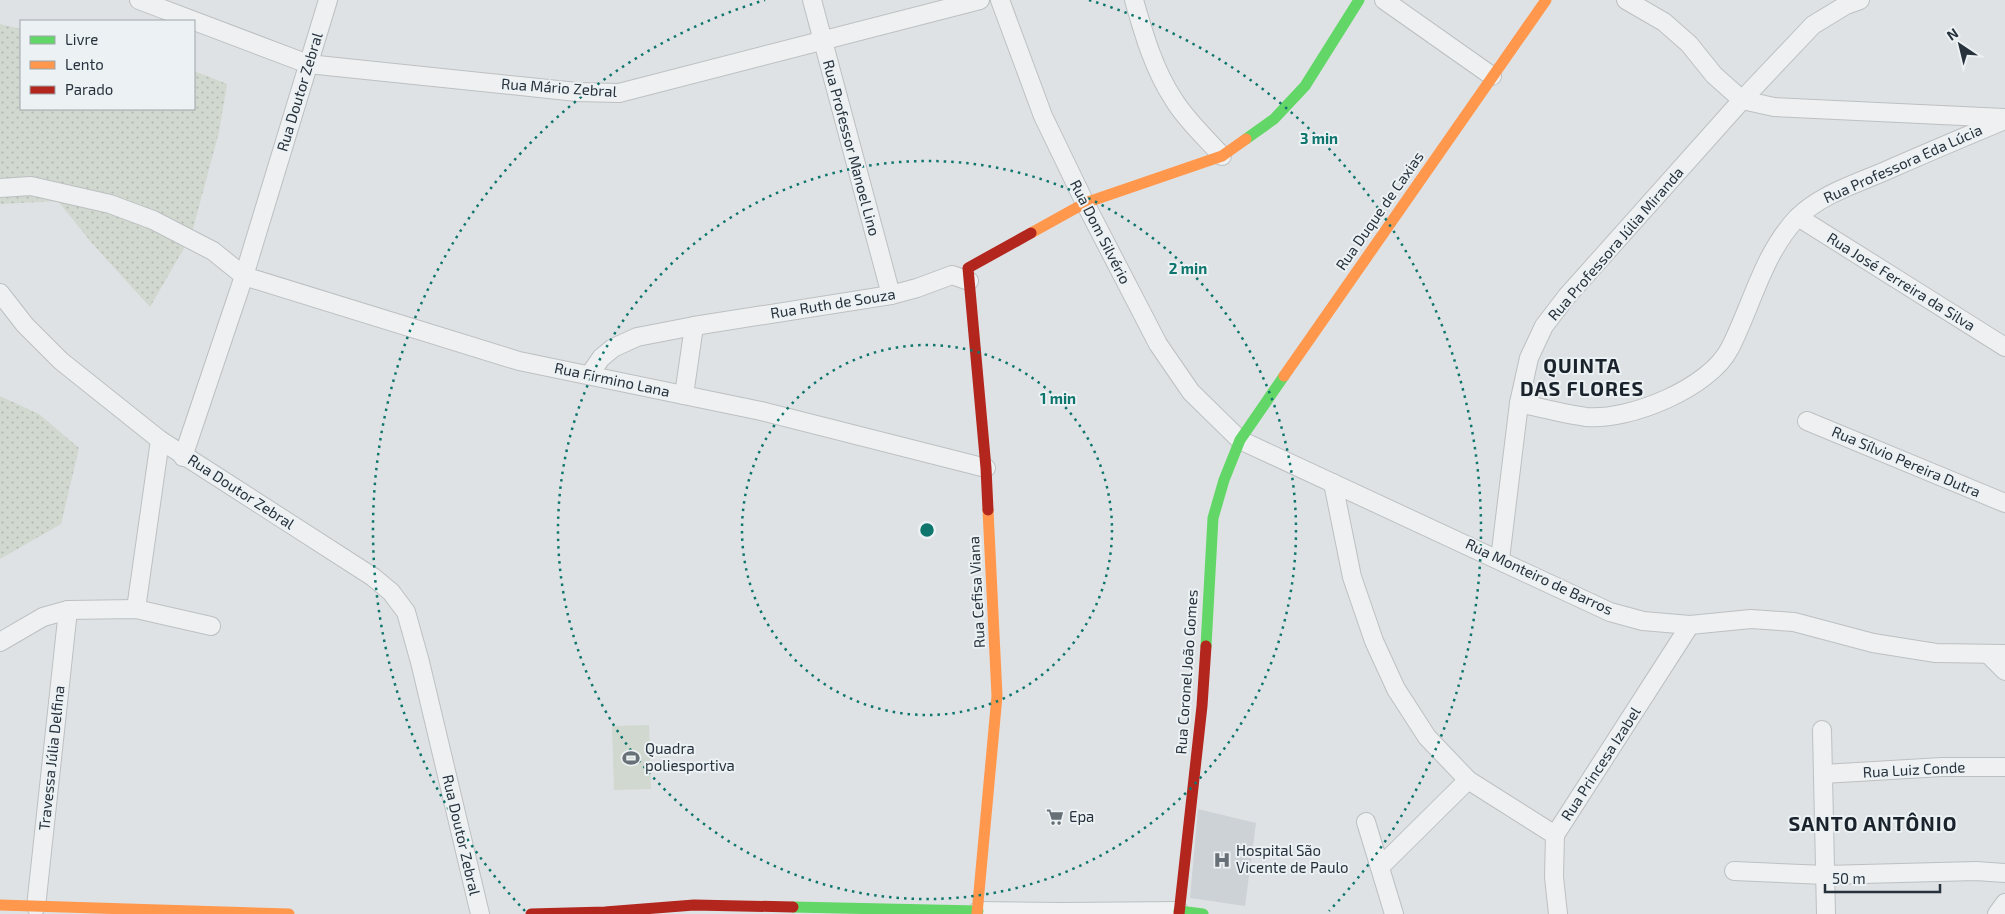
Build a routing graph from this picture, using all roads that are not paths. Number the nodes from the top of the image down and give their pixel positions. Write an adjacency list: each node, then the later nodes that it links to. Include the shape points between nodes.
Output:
1 (139, 0): 12 (street, Rua Mário Zebral)
2 (328, 0): 15 (street, Rua Doutor Zebral)
3 (812, 0): 14 (street, Rua Professor Manoel Lino)
4 (980, 0): 14 (street, Rua Mário Zebral)
5 (1000, 0): 21 (street, Rua Dom Silvério, via 1043,116)
6 (1134, 0): 19 (street, via 1158,73 1174,102)
7 (1359, 0): 19 (main road, via 1305,86 1274,119)
8 (1384, 0): 16 (street)
9 (1546, 0): 16 (main road, Rua Duque de Caxias)
10 (1626, 0): 17 (street, via 1664,22)
11 (1860, 0): 17 (street, Rua Professora Júlia Miranda, via 1813,25)
12 (192, 20)
13 (195, 21): 15 (street, Rua Mário Zebral)
14 (822, 42): 15 (street, Rua Mário Zebral, via 619,93 576,92); 26 (street, Rua Professor Manoel Lino)
15 (308, 64): 24 (street, Rua Doutor Zebral)
16 (1492, 76): 34 (main road, Rua Duque de Caxias)
17 (1742, 100): 18 (street, via 1774,107); 31 (street, Rua Professora Júlia Miranda, via 1544,326 1529,358)
18 (2005, 119): 22 (street, Rua Professora Eda Lúcia, via 1826,196)
19 (1222, 156): 21 (main road)
20 (0, 188): 24 (street, via 31,186 110,204 153,220 213,251)
21 (1085, 203): 23 (main road); 34 (street, Rua Dom Silvério, via 1158,344 1191,392)
22 (1798, 217): 28 (street, Rua José Ferreira da Silva); 31 (street, Rua Professora Eda Lúcia, via 1772,252 1729,350 1714,369 1694,385 1643,408 1614,416 1587,417)
23 (968, 274): 26 (street, Rua Ruth de Souza, via 952,275); 36 (main road, Rua Cefisa Viana)
24 (244, 276): 29 (street, Rua Firmino Lana, via 520,361); 35 (street, Rua Doutor Zebral)
25 (0, 293): 33 (street, via 25,325 61,361)
26 (891, 295): 27 (street, Rua Ruth de Souza)
27 (694, 326): 29 (street, Rua Ruth de Souza, via 637,338 613,348); 30 (street)
28 (2005, 347)
29 (590, 374): 30 (street, Rua Firmino Lana)
30 (684, 395): 36 (street, Rua Firmino Lana, via 761,411)
31 (1519, 403): 39 (street, Rua Professora Júlia Miranda)
32 (1807, 421): 38 (street, Rua Sílvio Pereira Dutra)
33 (160, 440): 35 (street); 40 (street)
34 (1240, 440): 37 (street, Rua Monteiro de Barros); 61 (main road, Rua Coronel João Gomes, via 1213,518 1202,706)
35 (183, 457): 64 (street, Rua Doutor Zebral, via 373,577 392,592 406,612)
36 (986, 468): 60 (main road, Rua Cefisa Viana, via 997,696)
37 (1333, 482): 39 (street, Rua Monteiro de Barros); 50 (street, via 1352,577 1374,641 1396,689 1427,737)
38 (2005, 503)
39 (1500, 559): 42 (street, Rua Monteiro de Barros, via 1610,612 1643,621)
40 (136, 609): 41 (street); 43 (street)
41 (68, 610): 44 (street, via 43,617); 59 (street, Travessa Júlia Delfina)
42 (1690, 625): 45 (street, Rua Monteiro de Barros, via 1751,619 1794,622 1873,643 1936,654); 52 (street, Rua Princesa Izabel)
43 (211, 626)
44 (0, 642)
45 (1996, 654): 46 (street)
46 (2005, 671)
47 (1822, 730): 49 (street)
48 (2005, 767): 49 (street, Rua Luiz Conde)
49 (1823, 774): 56 (street)
50 (1468, 780): 52 (street); 53 (street)
51 (1366, 822): 53 (street)
52 (1556, 835): 68 (street, Rua Princesa Izabel, via 1554,877)
53 (1380, 868): 67 (street)
54 (1734, 871): 56 (street)
55 (2005, 873): 56 (street)
56 (1825, 875): 69 (street)
57 (2005, 903): 70 (street)
58 (0, 905): 59 (main road)
59 (36, 907): 63 (main road)
60 (972, 912): 62 (street); 65 (main road, via 694,905)
61 (1179, 912): 62 (street); 66 (main road)
62 (1063, 913)
63 (289, 914)
64 (480, 914)
65 (531, 914)
66 (1203, 914)
67 (1394, 914)
68 (1558, 914)
69 (1826, 914)
70 (1997, 914)

